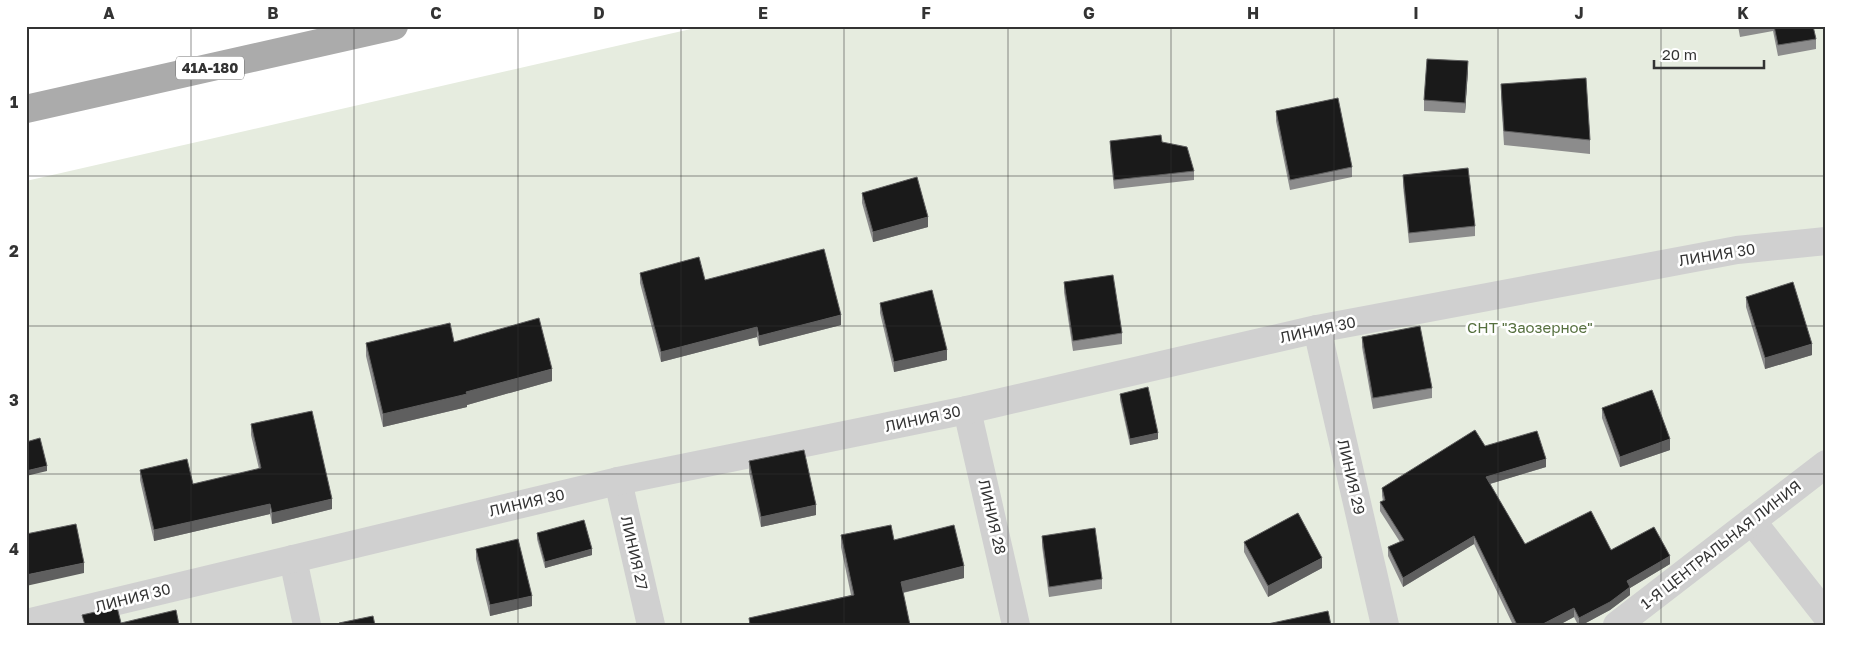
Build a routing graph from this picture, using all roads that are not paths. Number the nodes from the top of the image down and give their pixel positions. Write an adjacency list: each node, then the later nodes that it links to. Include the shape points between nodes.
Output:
1 (394, 26): 2 (main road, 41А-180)
2 (26, 109)
3 (1826, 241): 4 (street, ЛИНИЯ 30, via 1737,250)
4 (1318, 329): 5 (street, ЛИНИЯ 30); 15 (street, ЛИНИЯ 29)
5 (967, 410): 7 (street, ЛИНИЯ 30); 14 (street, ЛИНИЯ 28)
6 (1826, 464): 8 (street, 1-Я ЦЕНТРАЛЬНАЯ ЛИНИЯ)
7 (618, 481): 9 (street, ЛИНИЯ 30); 13 (street, ЛИНИЯ 27)
8 (1752, 522): 10 (street); 16 (street, 1-Я ЦЕНТРАЛЬНАЯ ЛИНИЯ)
9 (293, 559): 11 (street, ЛИНИЯ 30); 12 (street)
10 (1826, 615)
11 (26, 623)
12 (306, 625)
13 (651, 625)
14 (1016, 625)
15 (1385, 625)
16 (1617, 625)

